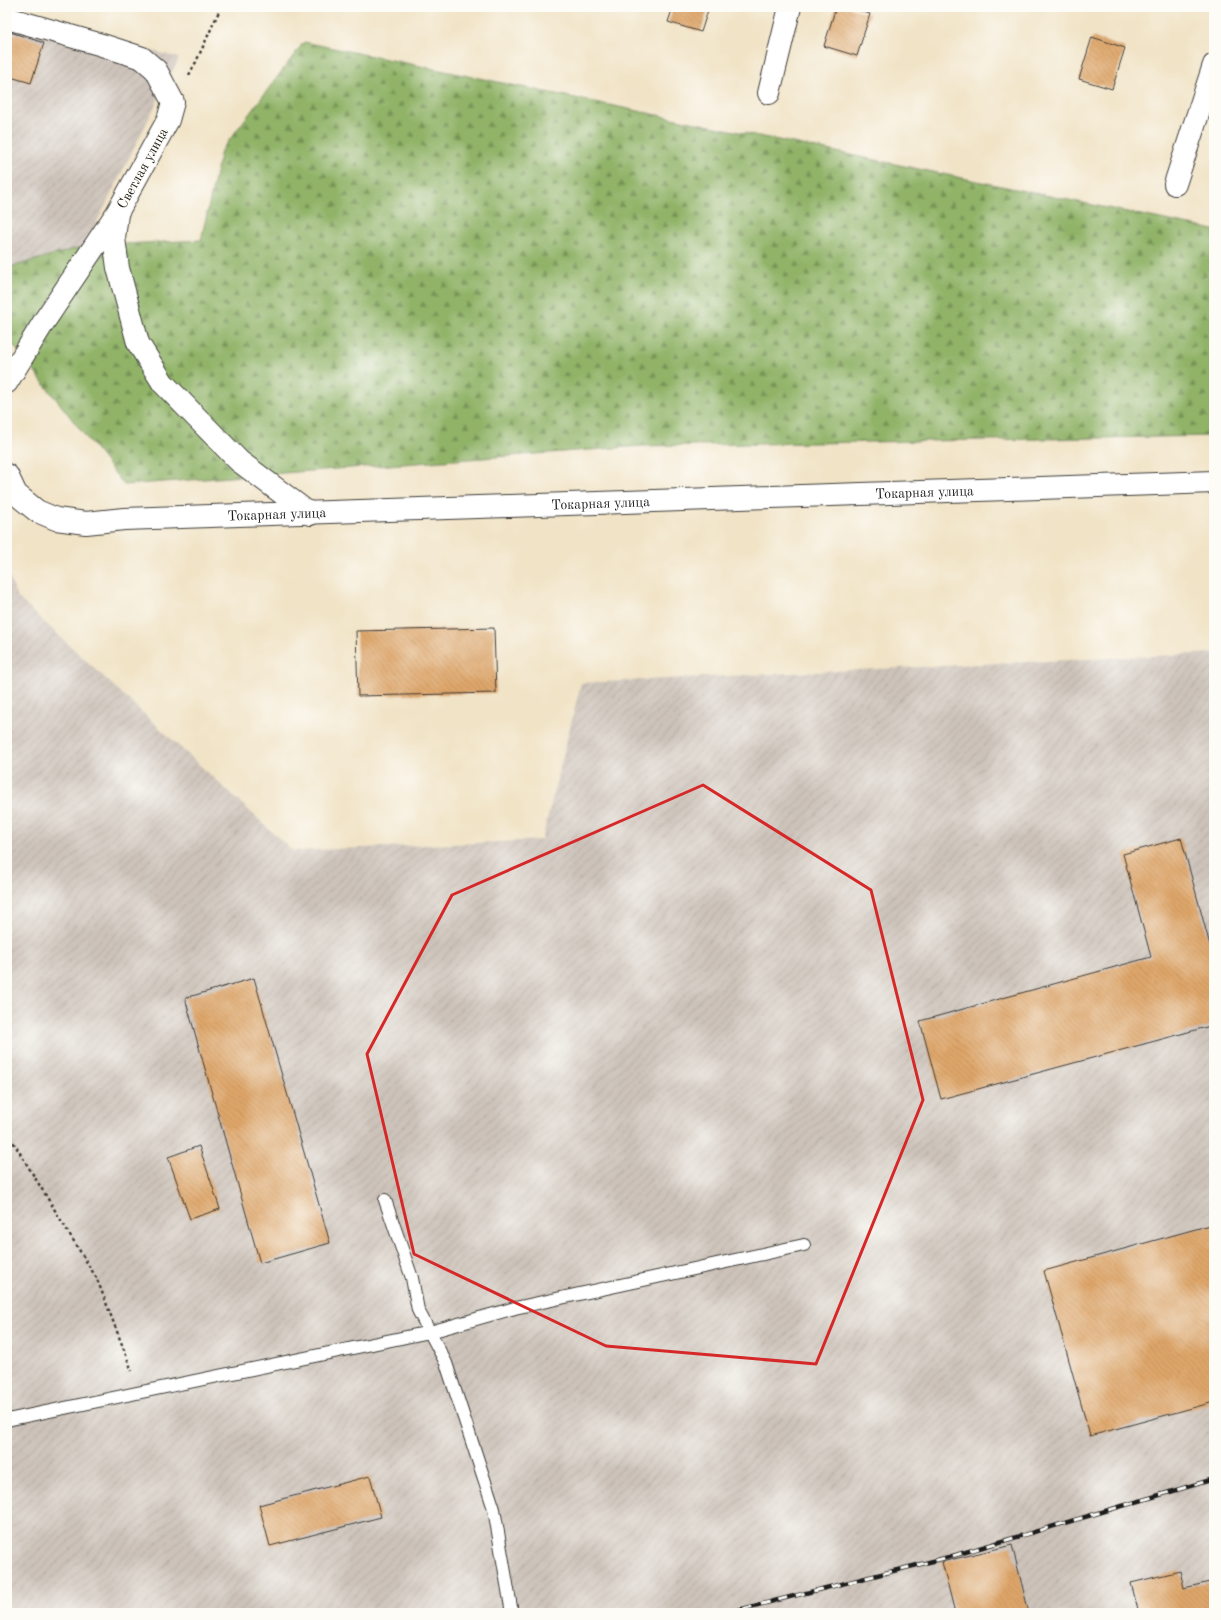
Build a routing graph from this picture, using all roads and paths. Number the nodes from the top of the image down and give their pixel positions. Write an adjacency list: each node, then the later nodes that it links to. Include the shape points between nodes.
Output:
1 (221, 7): 6 (path)
2 (790, 7): 5 (street)
3 (7, 18): 6 (street, via 142,58 156,70)
4 (1214, 65): 7 (street)
5 (769, 93)
6 (174, 102): 8 (street, Светлая улица, via 168,120)
7 (1175, 184)
8 (117, 213): 9 (street, Светлая улица); 12 (street, via 114,238 118,268 138,344 163,383 239,461)
9 (7, 382)
10 (7, 475): 12 (street, Токарная улица, via 16,494 37,511 56,519 86,523 124,519)
11 (1214, 482): 12 (street, Токарная улица)
12 (310, 514)
13 (7, 1132): 17 (path, via 97,1279)
14 (385, 1200): 16 (lane, via 412,1278 418,1310)
15 (804, 1245): 16 (lane, via 515,1308)
16 (430, 1332): 17 (lane); 19 (lane, via 446,1363 494,1508)
17 (140, 1392): 18 (lane)
18 (7, 1420)
19 (512, 1613)

